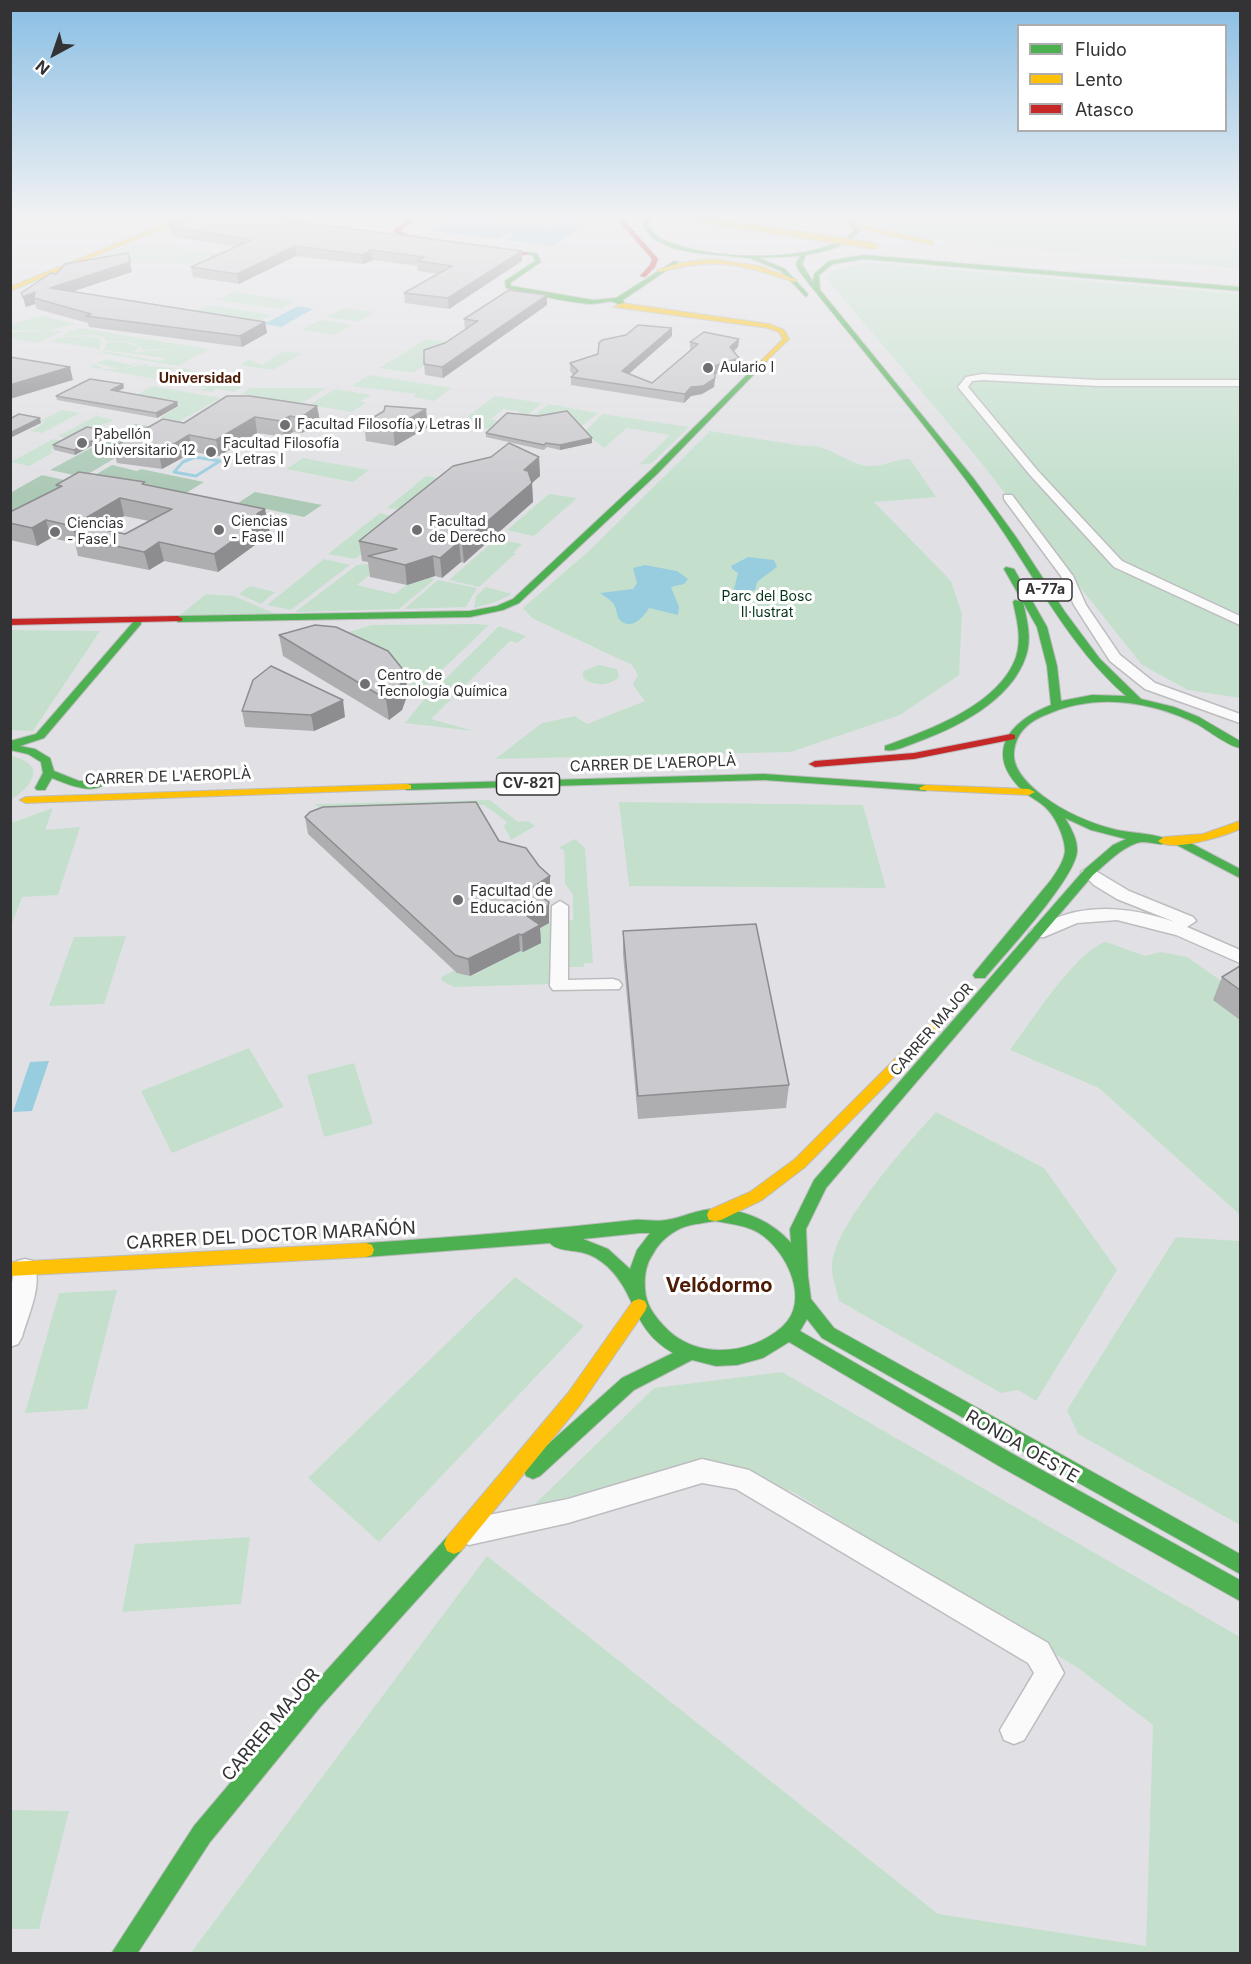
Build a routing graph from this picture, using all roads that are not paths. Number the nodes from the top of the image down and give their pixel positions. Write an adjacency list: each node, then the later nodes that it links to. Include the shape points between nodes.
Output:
1 (656, 310): 7 (main road, via 769,326 782,331 786,339 654,472 516,601 470,614)
2 (818, 310): 6 (main road)
3 (833, 310): 11 (main road, A-77a, via 995,513 1082,646 1119,687)
4 (1240, 383): 8 (street, via 1098,383 982,377 969,379 963,387 1034,473 1118,564)
5 (1008, 497): 13 (street, via 1067,576 1115,658 1150,686)
6 (969, 502)
7 (153, 621): 10 (main road); 17 (main road)
8 (1240, 621)
9 (10, 622): 10 (main road)
10 (138, 622): 16 (main road, via 40,736)
11 (1140, 703): 12 (main road, A-77a, via 1082,701); 15 (main road, A-77a, via 1190,716)
12 (1056, 705): 14 (main road, A-77a, via 1020,724); 18 (main road, A-77a, via 1042,627 1005,563 1025,624 1024,644 1004,685 983,705 914,741 842,760)
13 (1240, 719)
14 (1011, 737): 18 (main road, CARRER DE L'AEROPLÀ / CV-821, via 897,760); 20 (main road, via 1008,754 1014,773)
15 (1240, 745)
16 (10, 746): 17 (main road)
17 (40, 755): 19 (main road, via 46,760)
18 (789, 764): 19 (main road, CARRER DE L'AEROPLÀ / CV-821, via 110,784 78,783)
19 (49, 773): 21 (main road, CV-821, via 46,782)
20 (1029, 792): 21 (main road, CARRER DE L'AEROPLÀ / CV-821, via 764,777); 23 (main road)
21 (26, 800): 22 (main road, CV-821)
22 (12, 808)
23 (1053, 809): 25 (main road, via 1097,829); 33 (main road, CARRER MAJOR, via 1068,835 1070,858)
24 (1240, 825): 26 (main road, via 1208,837)
25 (1138, 838): 26 (main road); 27 (main road, CARRER MAJOR, via 1117,848)
26 (1179, 841): 28 (main road)
27 (1089, 872): 30 (main road, CARRER MAJOR); 31 (street, via 1105,888 1203,928)
28 (1240, 874)
29 (560, 906): 34 (street, via 559,986)
30 (1038, 933): 32 (street, via 1077,916 1103,914 1145,920 1190,933); 40 (main road, CARRER MAJOR, via 820,1184 798,1229)
31 (1240, 951)
32 (1240, 957)
33 (973, 983)
34 (613, 985)
35 (959, 1001): 36 (main road, CARRER MAJOR, via 800,1162 756,1196)
36 (715, 1215): 37 (main road); 40 (main road, via 744,1220 766,1230 788,1248)
37 (668, 1227): 38 (main road, via 640,1226); 41 (main road, via 652,1240 638,1263)
38 (533, 1238): 39 (main road, CARRER DEL DOCTOR MARAÑÓN); 41 (main road, via 573,1243 605,1254 616,1261)
39 (18, 1268): 45 (street, via 25,1286)
40 (801, 1273): 42 (main road)
41 (634, 1288): 43 (main road)
42 (803, 1301): 44 (main road); 48 (main road, RONDA OESTE, via 828,1333)
43 (639, 1306): 46 (main road, via 648,1324 666,1341); 47 (main road, CARRER MAJOR, via 574,1399)
44 (788, 1333): 46 (main road, via 756,1353 728,1359); 49 (main road, RONDA OESTE)
45 (10, 1337)
46 (690, 1353): 47 (main road, CARRER MAJOR, via 628,1384)
47 (464, 1533): 50 (street, via 568,1511 702,1471 740,1478 1038,1653 1050,1673); 51 (main road, CARRER MAJOR, via 314,1699 202,1834)
48 (1240, 1564)
49 (1240, 1591)
50 (1014, 1730)
51 (123, 1953)

